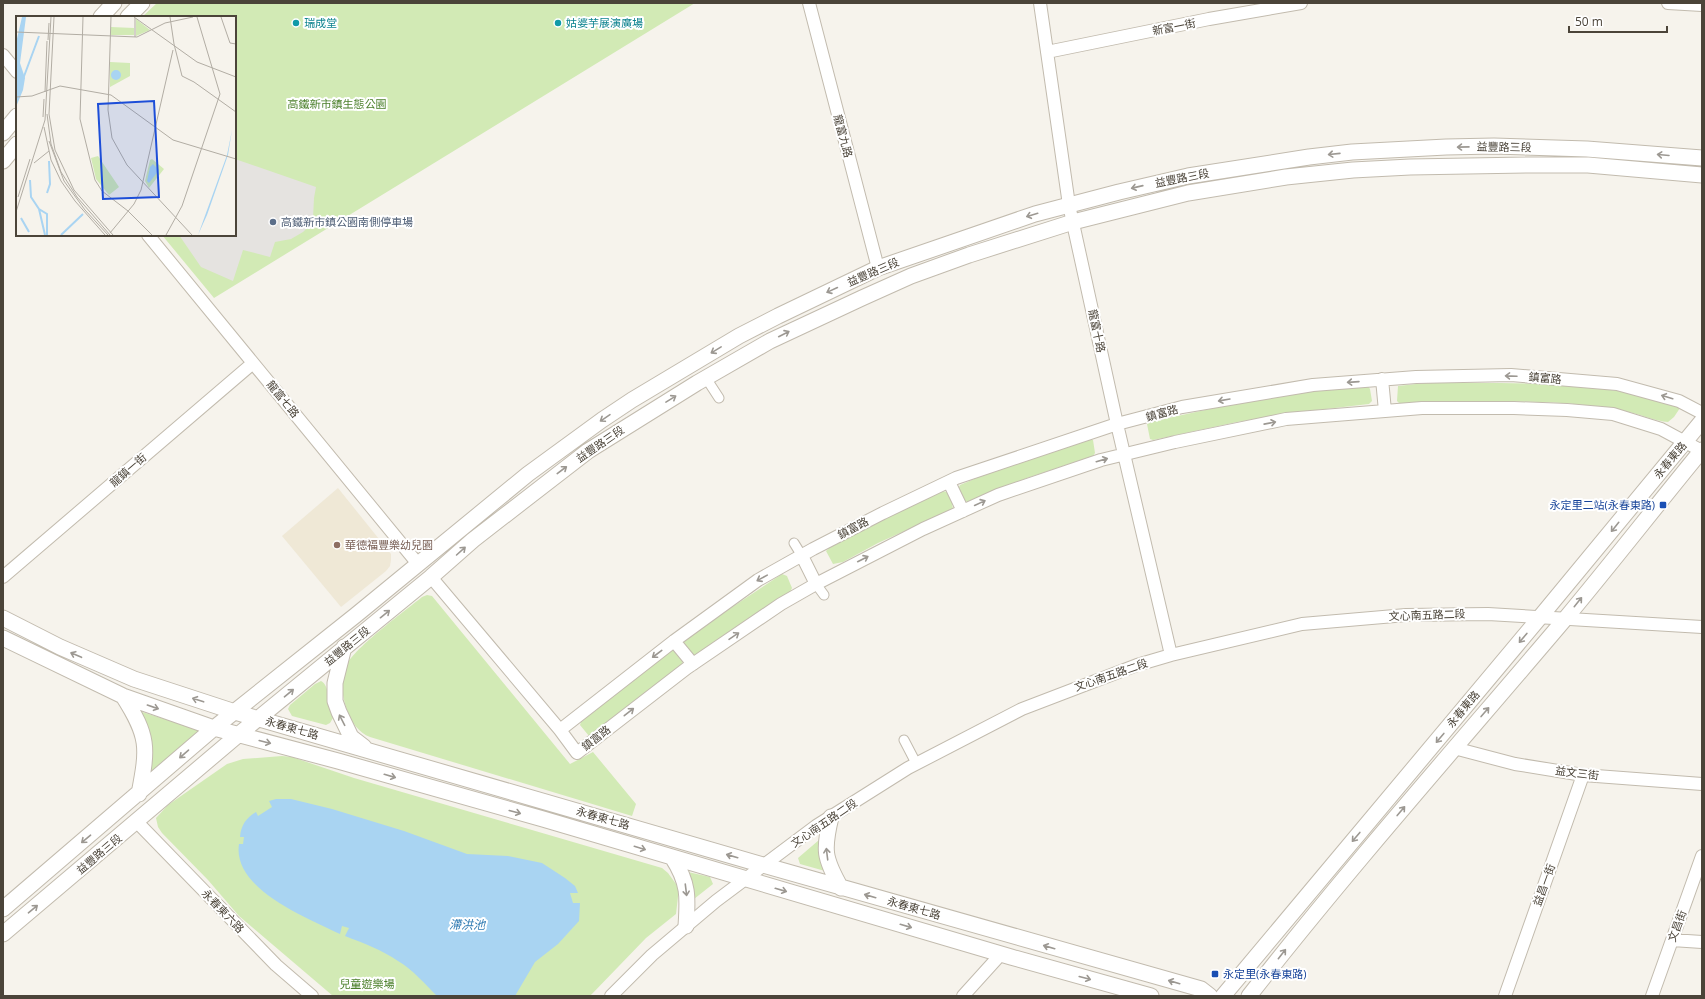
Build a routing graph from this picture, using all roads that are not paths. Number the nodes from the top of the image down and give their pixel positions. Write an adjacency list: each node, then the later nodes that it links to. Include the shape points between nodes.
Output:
1 (114, 3): 8 (street)
2 (142, 3): 9 (street)
3 (809, 3): 22 (street, 龍富九路)
4 (1040, 3): 10 (street, 龍富十路)
5 (1301, 3): 10 (street, 新富一街)
6 (1668, 3): 7 (street)
7 (1702, 5)
8 (102, 16)
9 (129, 16)
10 (1047, 52): 19 (street, 龍富十路)
11 (3, 55): 12 (street)
12 (16, 71)
13 (16, 117): 14 (street)
14 (3, 133)
15 (16, 145): 17 (street)
16 (1702, 158): 19 (street, 益豐路三段, one-way to 19, via 1587,149 1494,146 1352,152 1188,176)
17 (3, 161)
18 (1702, 175): 20 (street, 益豐路三段, via 1588,165 1441,166 1353,170 1286,177 1188,193)
19 (1069, 205): 20 (street, 龍富十路); 22 (street, 益豐路三段, one-way to 22, via 984,230)
20 (1074, 222): 25 (street, 益豐路三段, one-way to 20, via 810,321 911,276); 31 (street, 龍富十路)
21 (149, 236): 24 (street, 龍富七路)
22 (878, 268): 23 (street, 益豐路三段, one-way to 23, via 778,316)
23 (696, 362): 25 (street); 39 (street, 益豐路三段, one-way to 39, via 632,400 528,474)
24 (253, 363): 39 (street, 龍富七路); 40 (street, 龍鎮一街)
25 (706, 378): 27 (street); 41 (street, 益豐路三段, one-way to 25, via 473,540 588,451)
26 (1382, 380): 28 (street); 29 (street, 鎮富路, one-way to 26, via 1679,401 1617,384 1511,376); 31 (street, 鎮富路, one-way to 31, via 1313,385 1268,392 1182,407)
27 (718, 398)
28 (1385, 411): 32 (street, 鎮富路, via 1422,408 1514,408 1613,414 1661,429); 34 (street, 鎮富路, one-way to 28, via 1286,419)
29 (1702, 413)
30 (1702, 421): 32 (street, 永春東路)
31 (1117, 424): 34 (street, 龍富十路); 35 (street, 鎮富路)
32 (1685, 442): 33 (street, 鎮富路); 44 (street, 永春東路, one-way to 44)
33 (1702, 451): 46 (street, 永春東路, one-way to 33)
34 (1125, 454): 36 (street, 鎮富路, one-way to 34, via 998,495); 51 (street, 龍富十路)
35 (949, 482): 36 (street); 38 (street, 鎮富路, via 883,512)
36 (963, 511): 42 (street, 鎮富路, one-way to 36)
37 (794, 543): 38 (street)
38 (802, 556): 42 (street); 49 (street, 鎮富路, one-way to 49, via 758,580)
39 (418, 564): 54 (street, 益豐路三段)
40 (3, 577)
41 (431, 577): 50 (street, 益豐路三段, one-way to 41); 57 (street)
42 (816, 584): 43 (street); 52 (street, 鎮富路, one-way to 42, via 781,604)
43 (824, 595)
44 (1541, 616): 46 (street, 文心南五路二段); 51 (street, 文心南五路二段, via 1406,615 1302,624); 85 (street, 永春東路, one-way to 85)
45 (3, 618): 54 (street, 永春東七路, one-way to 45, via 134,680)
46 (1565, 618): 47 (street, 文心南五路二段); 60 (street, 永春東路, one-way to 46)
47 (1702, 627)
48 (3, 638): 53 (street, 永春東七路)
49 (674, 641): 52 (street); 57 (street, 鎮富路, one-way to 57)
50 (344, 647): 55 (street, 益豐路三段, one-way to 50); 61 (street, one-way to 50, via 351,737 335,699 335,683)
51 (1171, 655): 62 (street, 文心南五路二段, via 1043,700)
52 (693, 664): 57 (street, 鎮富路, one-way to 52, via 576,753)
53 (123, 696): 56 (street, 永春東七路, one-way to 56); 65 (street, via 137,718 144,739 146,754)
54 (235, 712): 55 (street, 永春東七路); 56 (street, 益豐路三段)
55 (259, 718): 58 (street, 益豐路三段); 61 (street, 永春東七路)
56 (214, 728): 58 (street, 永春東七路); 65 (street, 益豐路三段, one-way to 65)
57 (560, 730)
58 (238, 735): 67 (street, 益豐路三段); 69 (street, 永春東七路, one-way to 69, via 338,761)
59 (904, 740): 62 (street)
60 (1454, 748): 63 (street, 益文三街, via 1515,764); 86 (street, 永春東路, one-way to 60, via 1291,942)
61 (367, 749): 70 (street, 永春東七路, one-way to 61)
62 (916, 763): 66 (street, 文心南五路二段)
63 (1583, 775): 64 (street, 益文三街); 87 (street, 益昌一街)
64 (1702, 784)
65 (139, 794): 73 (street, 益豐路三段, one-way to 73)
66 (831, 817): 70 (street, 文心南五路二段); 72 (street, one-way to 66, via 826,856)
67 (137, 822): 75 (street, 益豐路三段, one-way to 67); 80 (street, 永春東六路)
68 (1702, 856): 76 (street, 文昌街)
69 (672, 857): 71 (street, 永春東七路); 74 (street, one-way to 74, via 685,882 688,902)
70 (763, 865): 71 (street, 文心南五路二段); 72 (street, 永春東七路)
71 (744, 879): 74 (street, 文心南五路二段); 78 (street, 永春東七路, one-way to 78)
72 (841, 888): 84 (street, 永春東七路, one-way to 72, via 1201,989)
73 (3, 909)
74 (686, 926): 81 (street, 文心南五路二段)
75 (3, 934)
76 (1672, 940): 77 (street); 88 (street, 文昌街)
77 (1702, 942)
78 (1001, 954): 79 (street, 永春東七路, one-way to 79); 82 (street)
79 (1127, 992): 83 (street, 永春東七路)
80 (305, 994)
81 (611, 996)
82 (963, 996)
83 (1151, 996)
84 (1210, 996)
85 (1223, 996)
86 (1249, 996)
87 (1505, 996)
88 (1652, 996)

